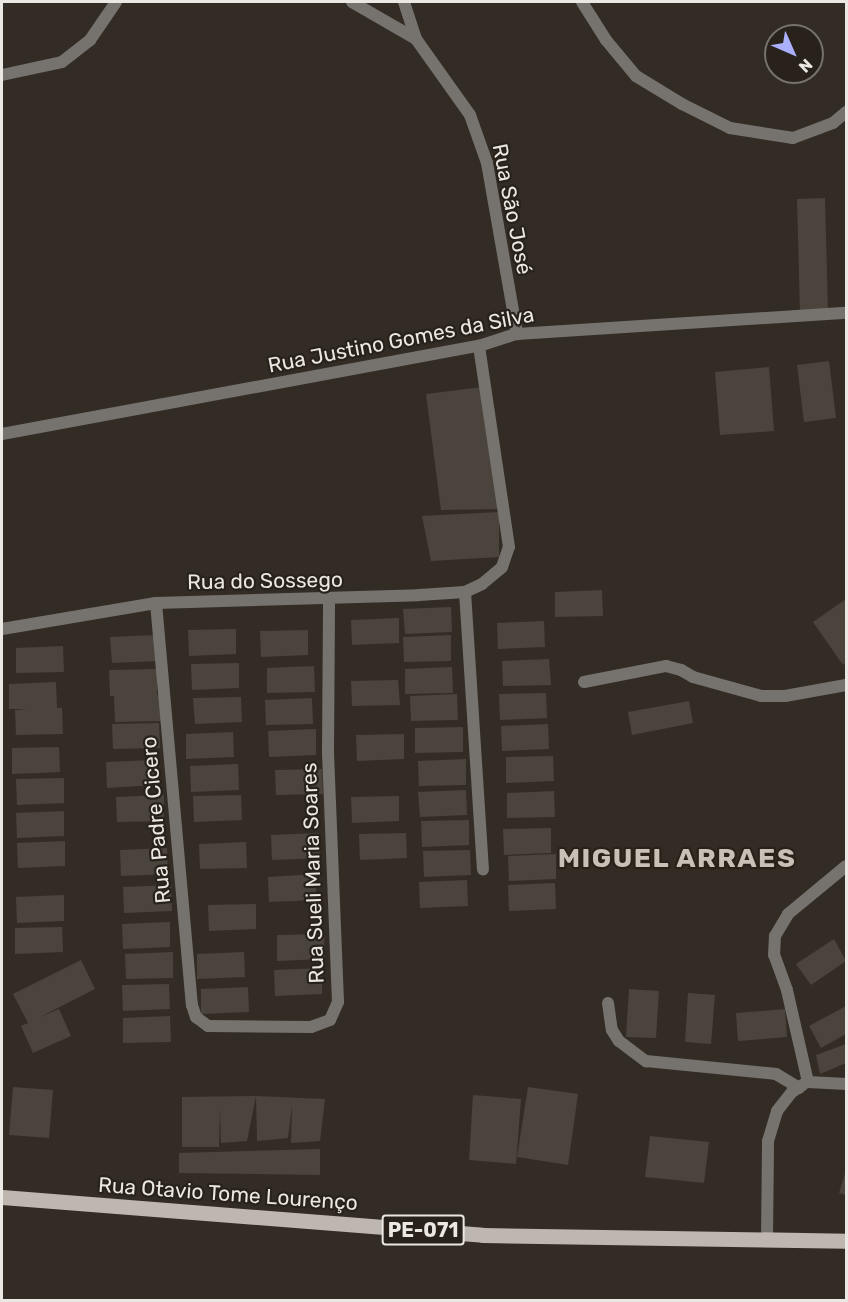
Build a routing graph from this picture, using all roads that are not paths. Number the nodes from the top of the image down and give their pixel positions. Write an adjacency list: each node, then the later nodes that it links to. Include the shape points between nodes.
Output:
1 (352, 2): 5 (street, Rua São José)
2 (404, 2): 5 (street)
3 (582, 2): 7 (street, via 636,76 730,128 793,138 833,123)
4 (111, 3): 6 (street, via 90,40 63,62)
5 (416, 39): 9 (street, Rua São José, via 470,115 487,164)
6 (2, 75)
7 (846, 112)
8 (846, 313): 9 (street, Rua Justino Gomes da Silva)
9 (517, 334): 10 (street, Rua Justino Gomes da Silva)
10 (478, 346): 11 (street, Rua Justino Gomes da Silva); 12 (street, Rua do Sossego, via 509,547 507,558 493,577)
11 (2, 434)
12 (465, 592): 13 (street, Rua do Sossego); 19 (street)
13 (329, 599): 14 (street, Rua do Sossego); 21 (street, Rua Sueli Maria Soares, via 328,751 336,1013 330,1020 311,1027)
14 (156, 603): 15 (street, Rua do Sossego); 21 (street, Rua Padre Cicero, via 192,1005 200,1022)
15 (2, 629)
16 (584, 682): 17 (street, via 666,666 761,696 785,696)
17 (846, 685)
18 (846, 866): 23 (street, via 788,914 775,936 774,954 787,990)
19 (483, 869)
20 (608, 1003): 23 (street, via 616,1035 646,1061 776,1074)
21 (208, 1026)
22 (846, 1084): 23 (street)
23 (803, 1085): 25 (street, via 777,1111 768,1141)
24 (2, 1197): 25 (main road, Rua Otavio Tome Lourenço / PE-071, via 483,1235)
25 (767, 1240): 26 (main road, Rua Otavio Tome Lourenço / PE-071)
26 (846, 1241)

